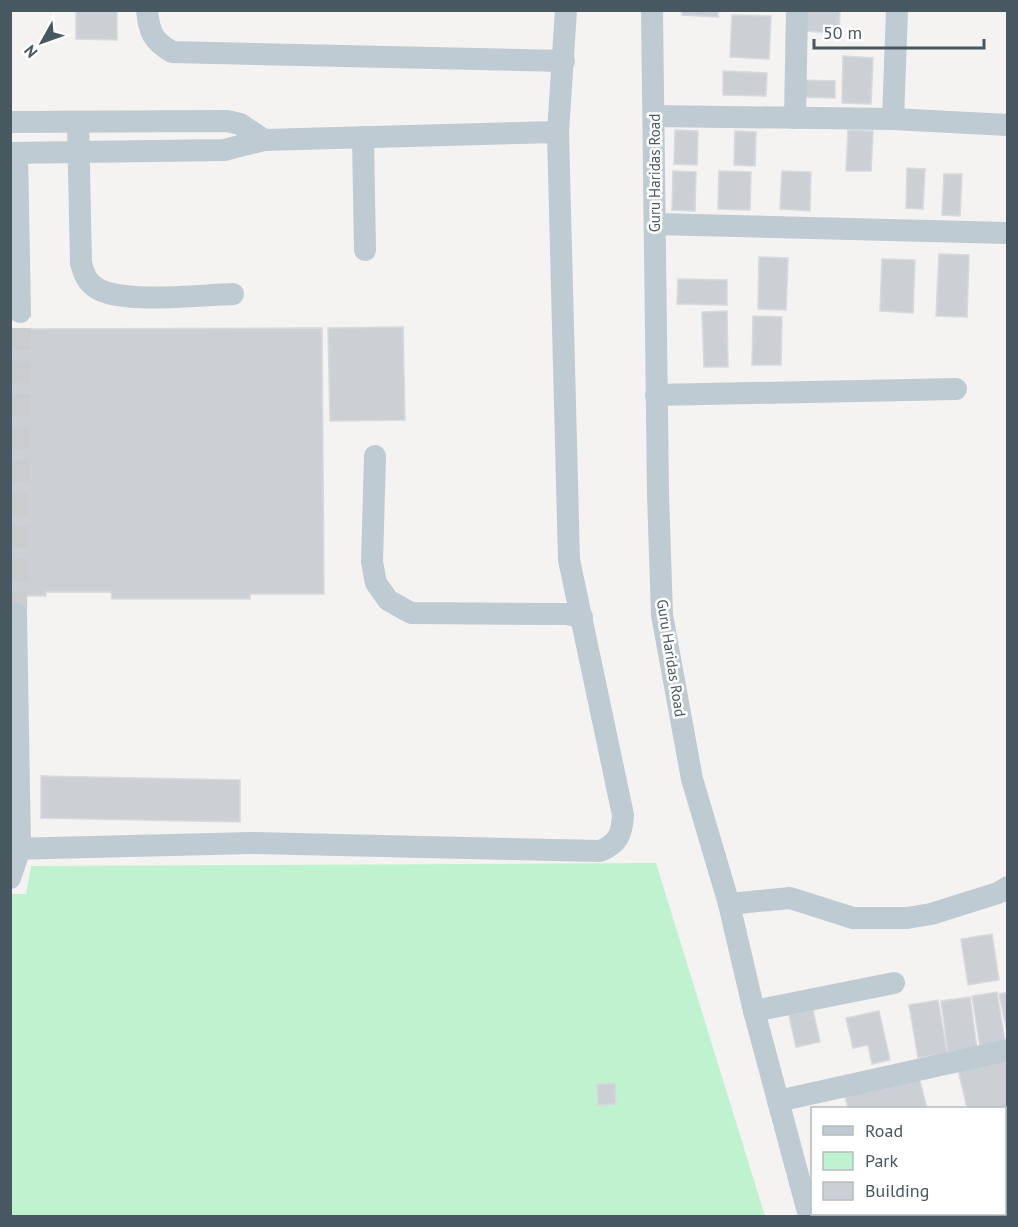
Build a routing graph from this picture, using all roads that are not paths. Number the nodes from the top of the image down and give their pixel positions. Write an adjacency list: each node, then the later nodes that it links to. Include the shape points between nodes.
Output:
1 (147, 10): 6 (street, via 149,31 158,44 172,52)
2 (566, 10): 6 (street)
3 (652, 10): 7 (street, Guru Haridas Road)
4 (797, 10): 8 (street)
5 (897, 10): 9 (street)
6 (564, 61): 13 (street)
7 (654, 116): 8 (street); 18 (street, Guru Haridas Road)
8 (795, 118): 9 (street)
9 (893, 119): 12 (street)
10 (10, 122): 11 (street)
11 (78, 123): 15 (street, via 227,121 240,124); 16 (street)
12 (1008, 125)
13 (558, 132): 14 (street); 27 (street, via 569,560)
14 (363, 137): 15 (street); 20 (street)
15 (264, 140): 16 (street, via 224,150)
16 (79, 152): 17 (street); 21 (street, via 81,262 86,278 98,289 122,297)
17 (14, 153): 22 (street)
18 (655, 224): 19 (street); 24 (street, Guru Haridas Road)
19 (1008, 233)
20 (365, 250)
21 (233, 294)
22 (20, 312)
23 (956, 389): 24 (street)
24 (656, 395): 31 (street, Guru Haridas Road, via 662,615 692,779)
25 (375, 456): 27 (street, via 372,562 376,583 388,600 411,613)
26 (16, 614): 28 (street)
27 (582, 617): 28 (street, via 623,815 622,832 613,846 600,851 252,843)
28 (15, 849): 29 (street)
29 (10, 878)
30 (1008, 887): 31 (street, via 931,914 907,918 853,918 790,898)
31 (729, 904): 33 (street, Guru Haridas Road)
32 (894, 983): 33 (street)
33 (754, 1011): 35 (street, Guru Haridas Road)
34 (1008, 1050): 35 (street)
35 (778, 1101): 36 (street, Guru Haridas Road)
36 (809, 1216)

